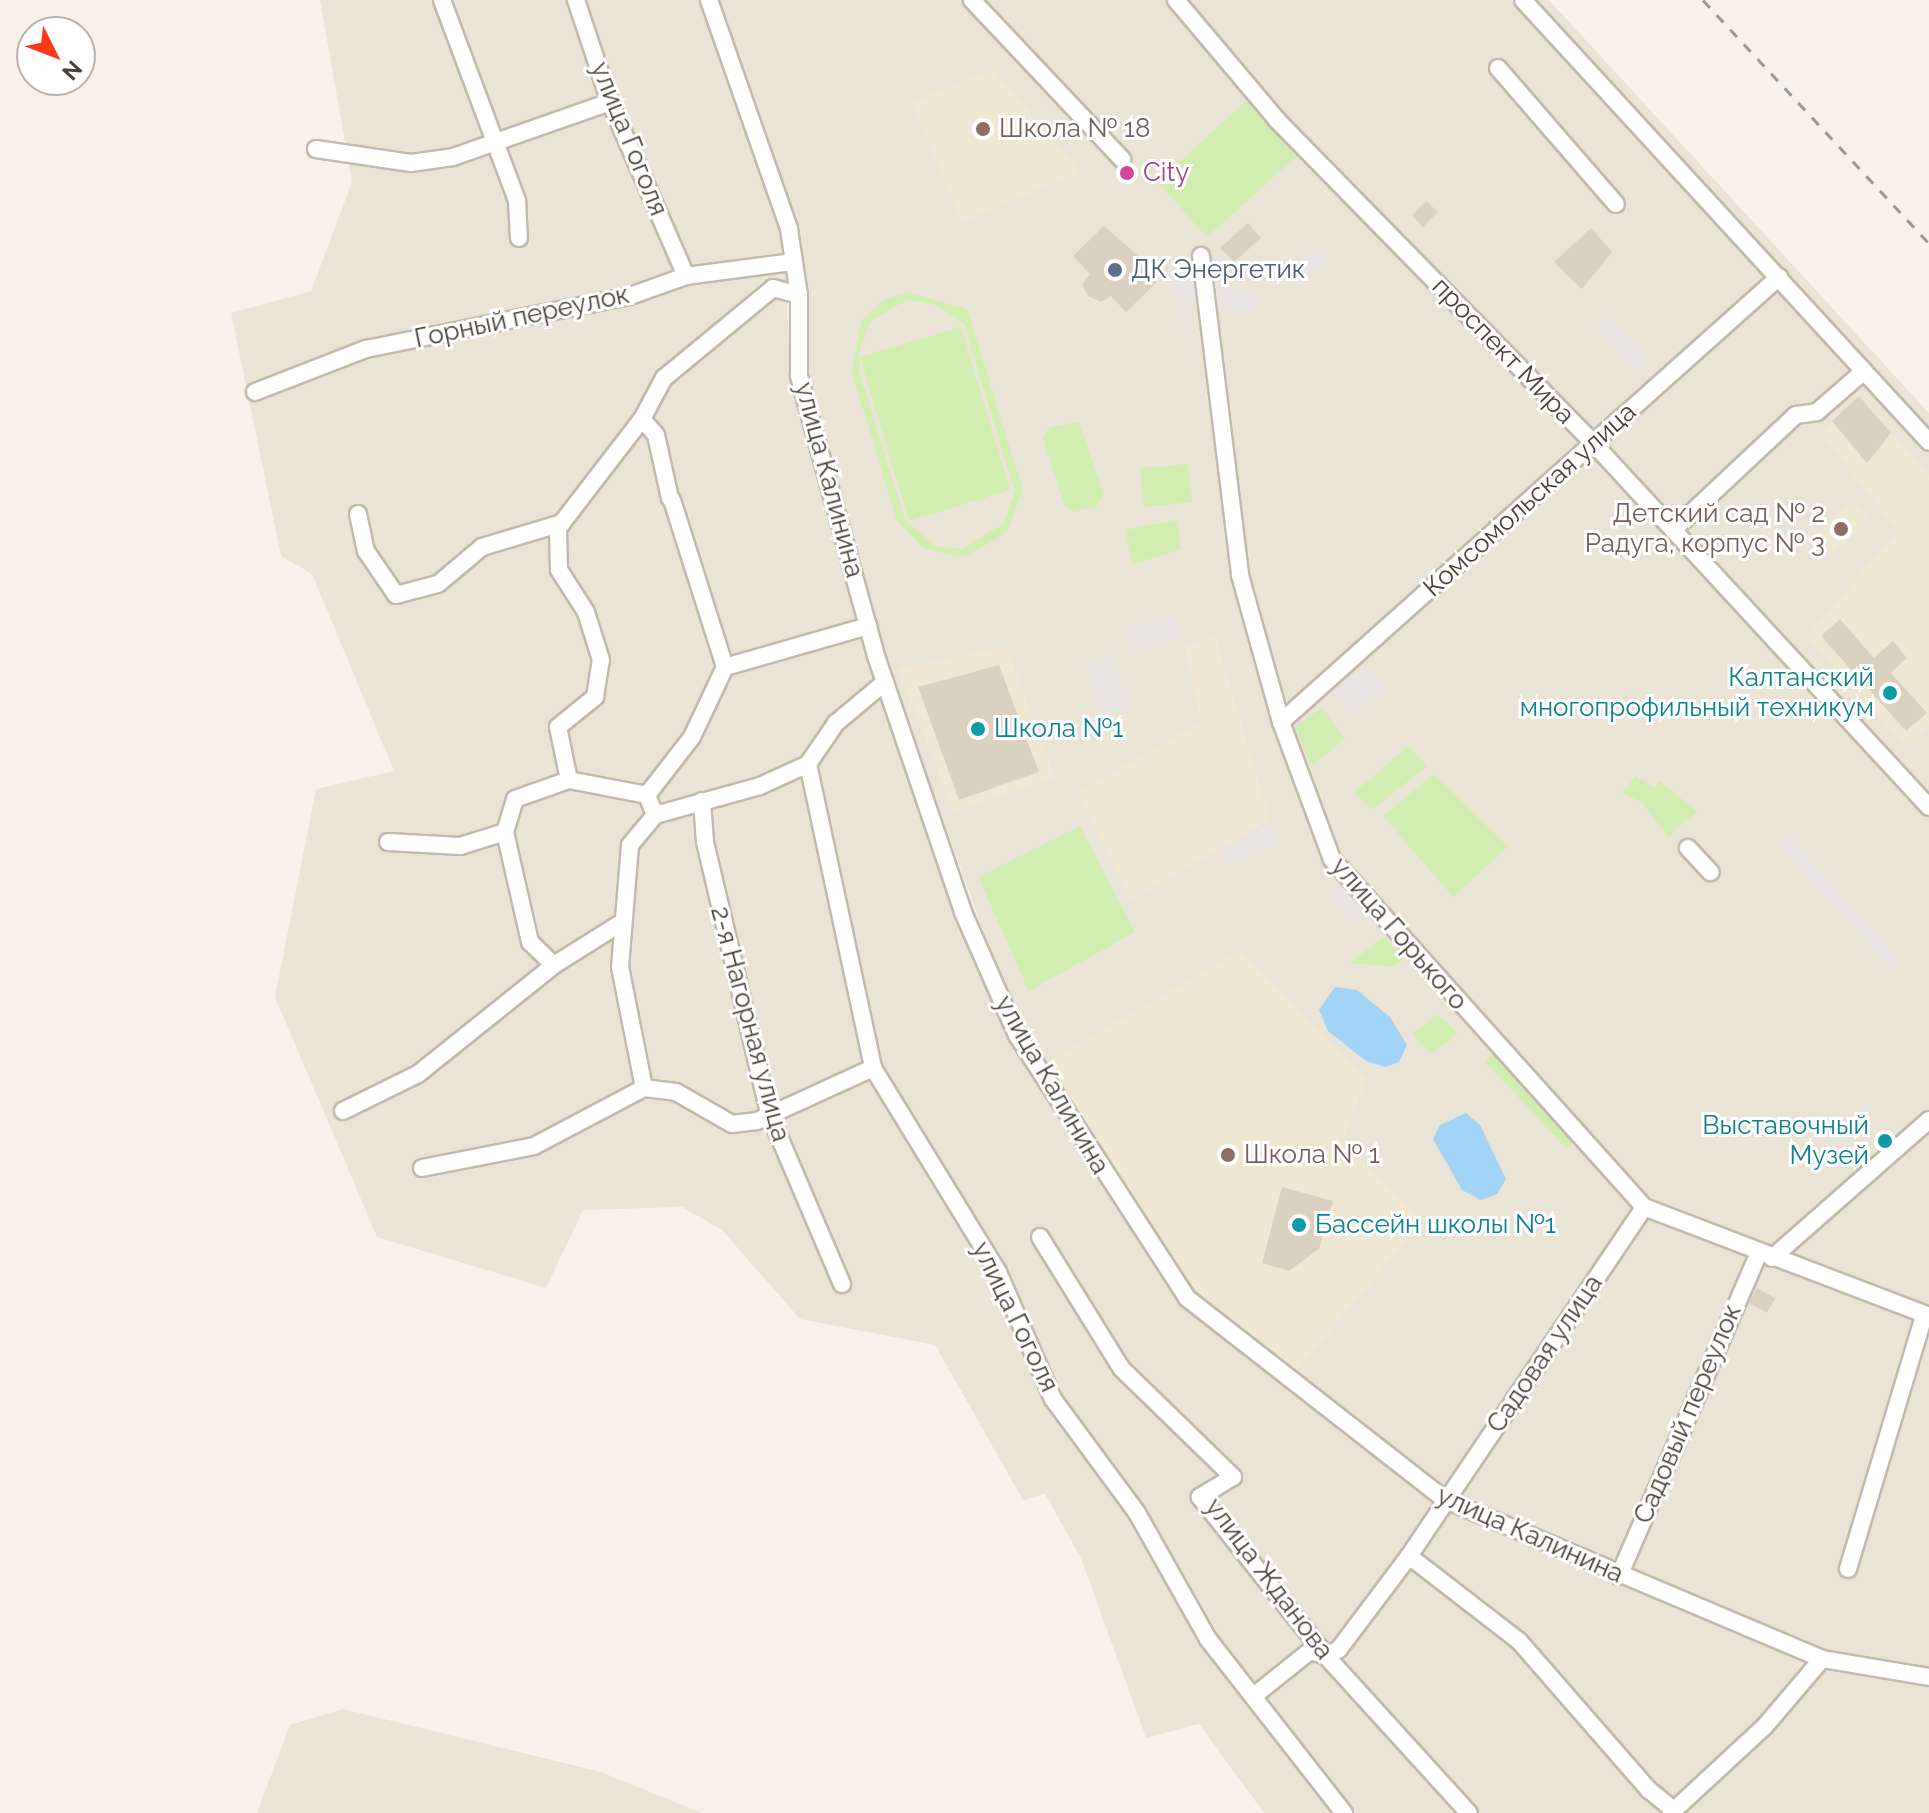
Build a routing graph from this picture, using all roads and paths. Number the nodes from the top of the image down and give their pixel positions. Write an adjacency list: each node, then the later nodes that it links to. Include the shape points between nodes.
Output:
1 (442, 0): 9 (street)
2 (576, 0): 8 (street, улица Гоголя)
3 (709, 0): 15 (street, улица Калинина, via 789,229)
4 (972, 0): 11 (street)
5 (1176, 0): 23 (street, проспект Мира, via 1277,120)
6 (1523, 0): 17 (street)
7 (1498, 68): 12 (street)
8 (610, 102): 9 (street); 16 (street, улица Гоголя)
9 (494, 140): 10 (street, via 453,157 411,163); 13 (street, via 517,201)
10 (316, 149)
11 (1122, 159)
12 (1616, 204)
13 (519, 238)
14 (1201, 256): 30 (street, улица Горького, via 1240,575)
15 (793, 262): 16 (street, Горный переулок); 18 (street, улица Калинина)
16 (686, 276): 20 (street, Горный переулок, via 630,296 366,349)
17 (1779, 277): 19 (street); 23 (street, Комсомольская улица)
18 (799, 295): 21 (street, via 773,288 717,332 664,378); 27 (street, улица Калинина, via 799,376)
19 (1864, 371): 22 (street); 26 (street, via 1817,412 1796,415)
20 (255, 392)
21 (642, 419): 25 (street); 28 (street, via 656,435)
22 (1929, 442)
23 (1593, 443): 26 (street, проспект Мира); 30 (street, Комсомольская улица)
24 (358, 514): 25 (street, via 366,551 396,595 438,584 482,547)
25 (562, 523): 32 (street, via 559,570 586,612 601,660 595,697 558,727)
26 (1673, 530): 35 (street, проспект Мира)
27 (868, 626): 28 (street); 29 (street, улица Калинина)
28 (725, 667): 33 (street, via 692,737)
29 (885, 682): 31 (street, via 836,723); 54 (street, улица Калинина, via 963,912 1017,1035 1116,1197 1187,1298)
30 (1281, 722): 49 (street, улица Горького, via 1332,859)
31 (808, 764): 34 (street, via 760,786); 43 (street, улица Гоголя)
32 (569, 780): 33 (street); 37 (street, via 515,799)
33 (647, 795): 36 (street)
34 (702, 801): 36 (street); 46 (street, 2-я Нагорная улица, via 708,856)
35 (1929, 807)
36 (655, 815): 41 (street, via 630,845)
37 (505, 832): 38 (street, via 460,846); 42 (street, via 530,942)
38 (388, 842)
39 (1688, 848): 40 (street)
40 (1710, 872)
41 (621, 923): 42 (street); 44 (street, via 620,967)
42 (554, 965): 45 (street, via 418,1074)
43 (873, 1068): 46 (street); 61 (street, улица Гоголя, via 998,1272 1053,1399 1137,1513 1208,1639)
44 (644, 1088): 46 (street, via 676,1092 732,1124); 48 (street, via 534,1146)
45 (343, 1111)
46 (769, 1113): 52 (street, 2-я Нагорная улица)
47 (1929, 1120): 51 (street)
48 (422, 1168)
49 (1644, 1207): 51 (street, улица Горького); 54 (street, Садовая улица)
50 (1040, 1237): 58 (street, улица Жданова, via 1122,1369 1233,1477 1200,1497)
51 (1765, 1255): 53 (street, улица Горького); 57 (street, Садовый переулок)
52 (842, 1284)
53 (1926, 1316): 56 (street)
54 (1446, 1500): 55 (street, Садовая улица); 57 (street, улица Калинина)
55 (1409, 1556): 58 (street, Садовая улица, via 1339,1649); 62 (street, via 1519,1641)
56 (1848, 1569)
57 (1619, 1576): 59 (street, улица Калинина)
58 (1326, 1656): 61 (street, via 1310,1651); 64 (street, улица Жданова)
59 (1822, 1659): 60 (street, улица Калинина); 62 (street, via 1765,1726)
60 (1929, 1677)
61 (1255, 1695): 63 (street, улица Гоголя)
62 (1672, 1812)
63 (1344, 1813)
64 (1469, 1813)

